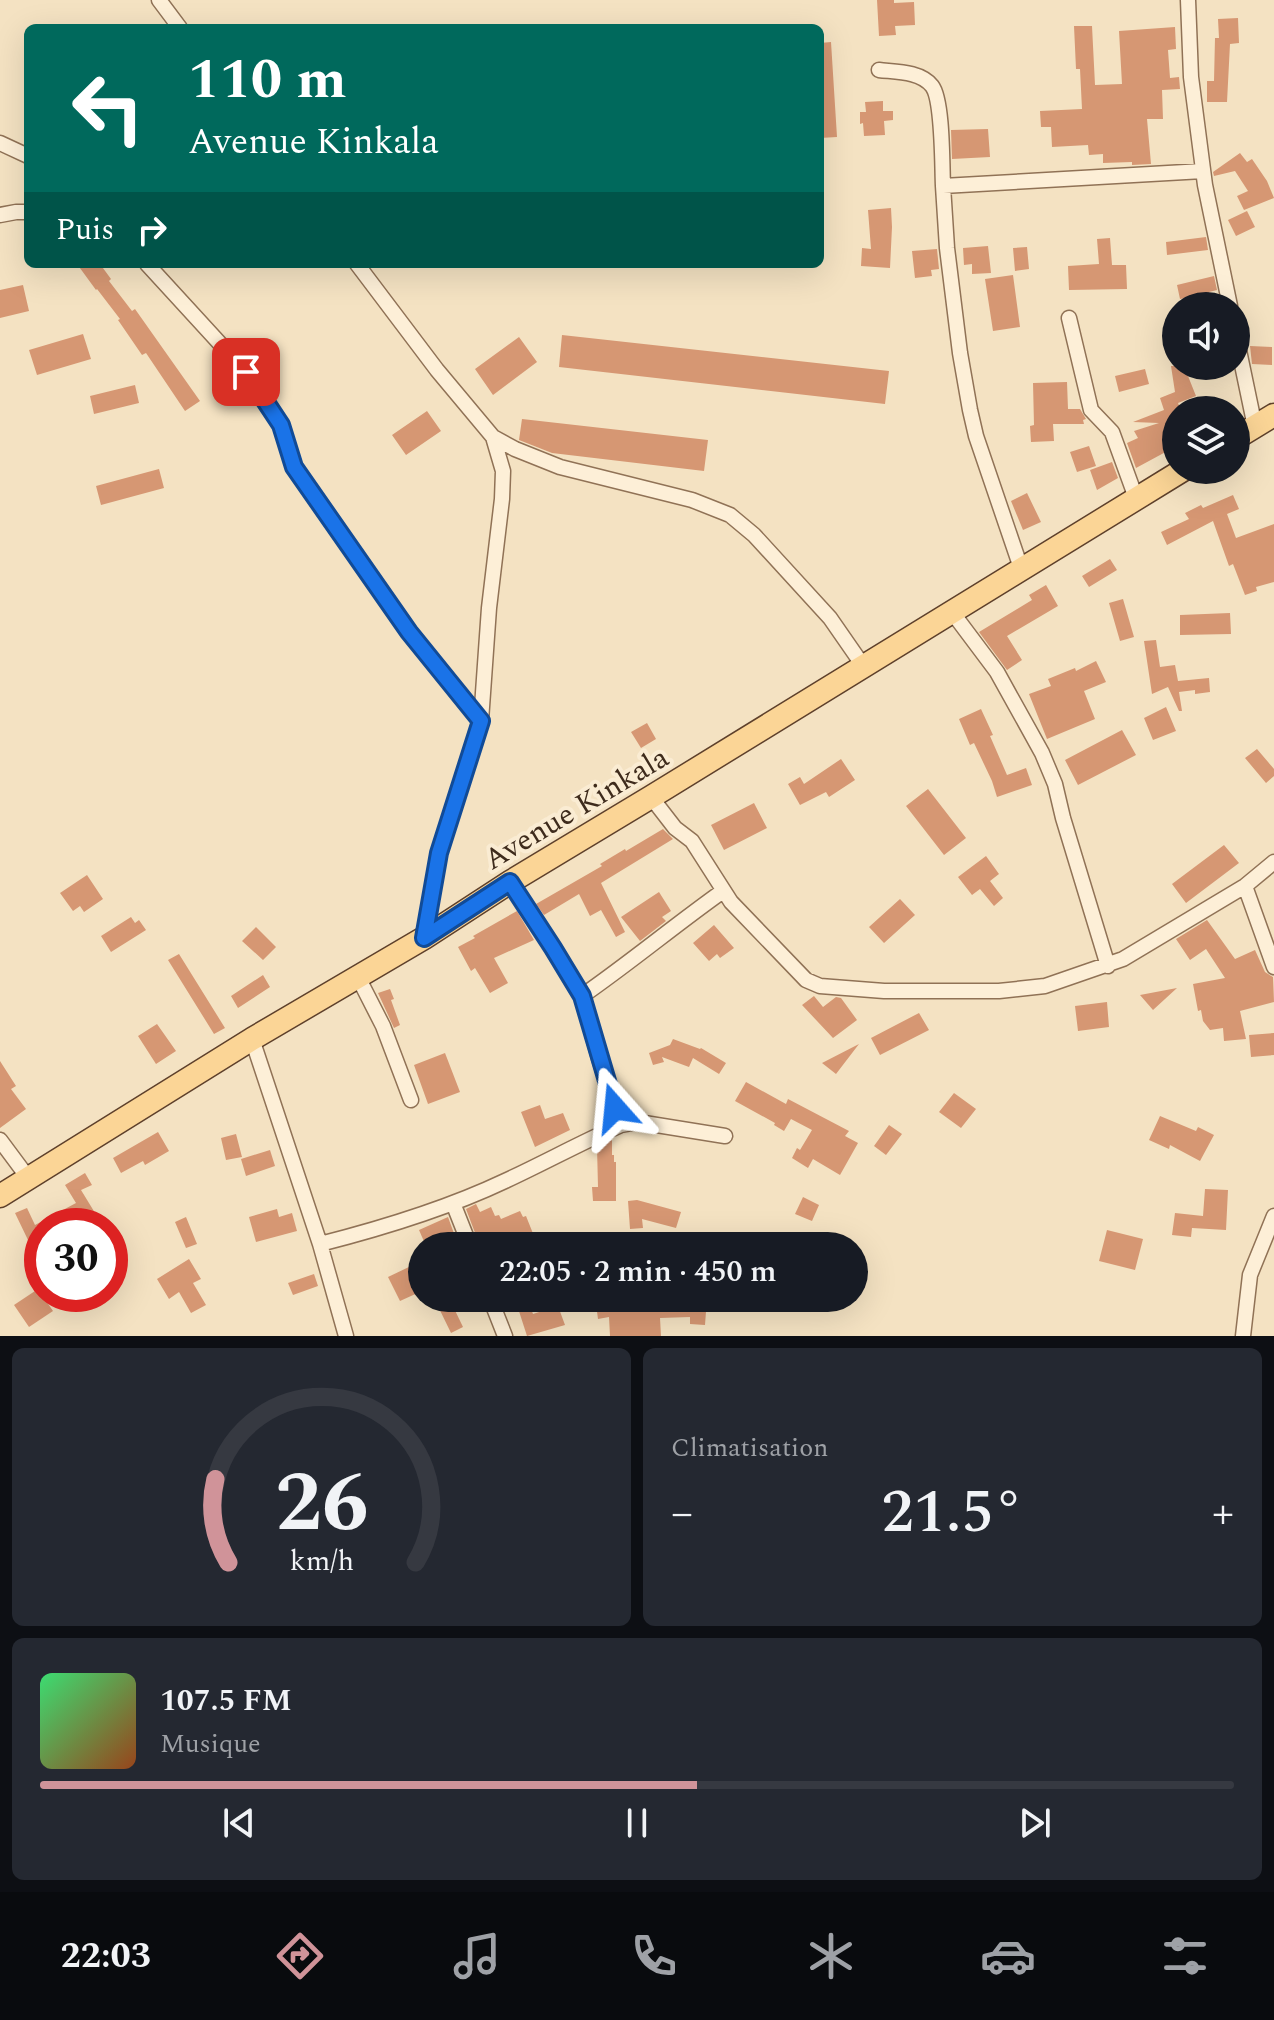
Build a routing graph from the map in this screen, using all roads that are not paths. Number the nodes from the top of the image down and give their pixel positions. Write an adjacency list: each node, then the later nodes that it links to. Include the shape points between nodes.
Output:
1 (159, 0): 3 (street)
2 (1188, 0): 7 (street)
3 (177, 24)
4 (879, 70): 8 (street, via 908,73 933,87)
5 (0, 143): 6 (street)
6 (24, 154)
7 (1203, 171): 8 (street); 13 (street)
8 (943, 186): 20 (street, via 970,410)
9 (24, 212): 10 (street)
10 (0, 215)
11 (151, 268): 23 (street, via 246,372 281,425 294,467 409,632)
12 (360, 268): 17 (street)
13 (1227, 292)
14 (1069, 318): 19 (street, via 1091,410 1112,432)
15 (1245, 380): 16 (street)
16 (1255, 427)
17 (493, 437): 22 (street, via 560,467 692,500 730,515 830,618); 23 (street, via 503,471 502,499)
18 (1162, 483): 19 (main road, Avenue Kinkala)
19 (1136, 498): 20 (main road, Avenue Kinkala)
20 (1022, 571): 21 (main road, Avenue Kinkala)
21 (952, 612): 22 (main road, Avenue Kinkala); 30 (street, via 997,672 1042,753)
22 (864, 667): 24 (main road, Avenue Kinkala)
23 (481, 721): 29 (street, via 439,853)
24 (651, 797): 26 (main road, Avenue Kinkala); 28 (street, via 692,841)
25 (1274, 862): 27 (street)
26 (510, 882): 29 (main road, Avenue Kinkala); 33 (street)
27 (1245, 886): 30 (street); 31 (street)
28 (723, 891): 30 (street, via 806,980 820,986 999,991 1045,986); 33 (street)
29 (424, 938): 32 (main road, Avenue Kinkala)
30 (1108, 966)
31 (1274, 967)
32 (358, 977): 34 (main road, Avenue Kinkala); 35 (street)
33 (582, 996): 36 (street)
34 (252, 1039): 39 (main road, Avenue Kinkala); 44 (street)
35 (411, 1100)
36 (621, 1125): 37 (street, via 638,1122); 41 (street)
37 (725, 1136)
38 (0, 1140): 39 (street)
39 (29, 1179): 40 (main road, Avenue Kinkala)
40 (0, 1196)
41 (453, 1203): 43 (street); 44 (street)
42 (1274, 1216): 48 (street, via 1250,1275)
43 (464, 1232)
44 (320, 1244): 46 (street)
45 (496, 1312): 47 (street)
46 (346, 1336)
47 (505, 1336)
48 (1243, 1336)

